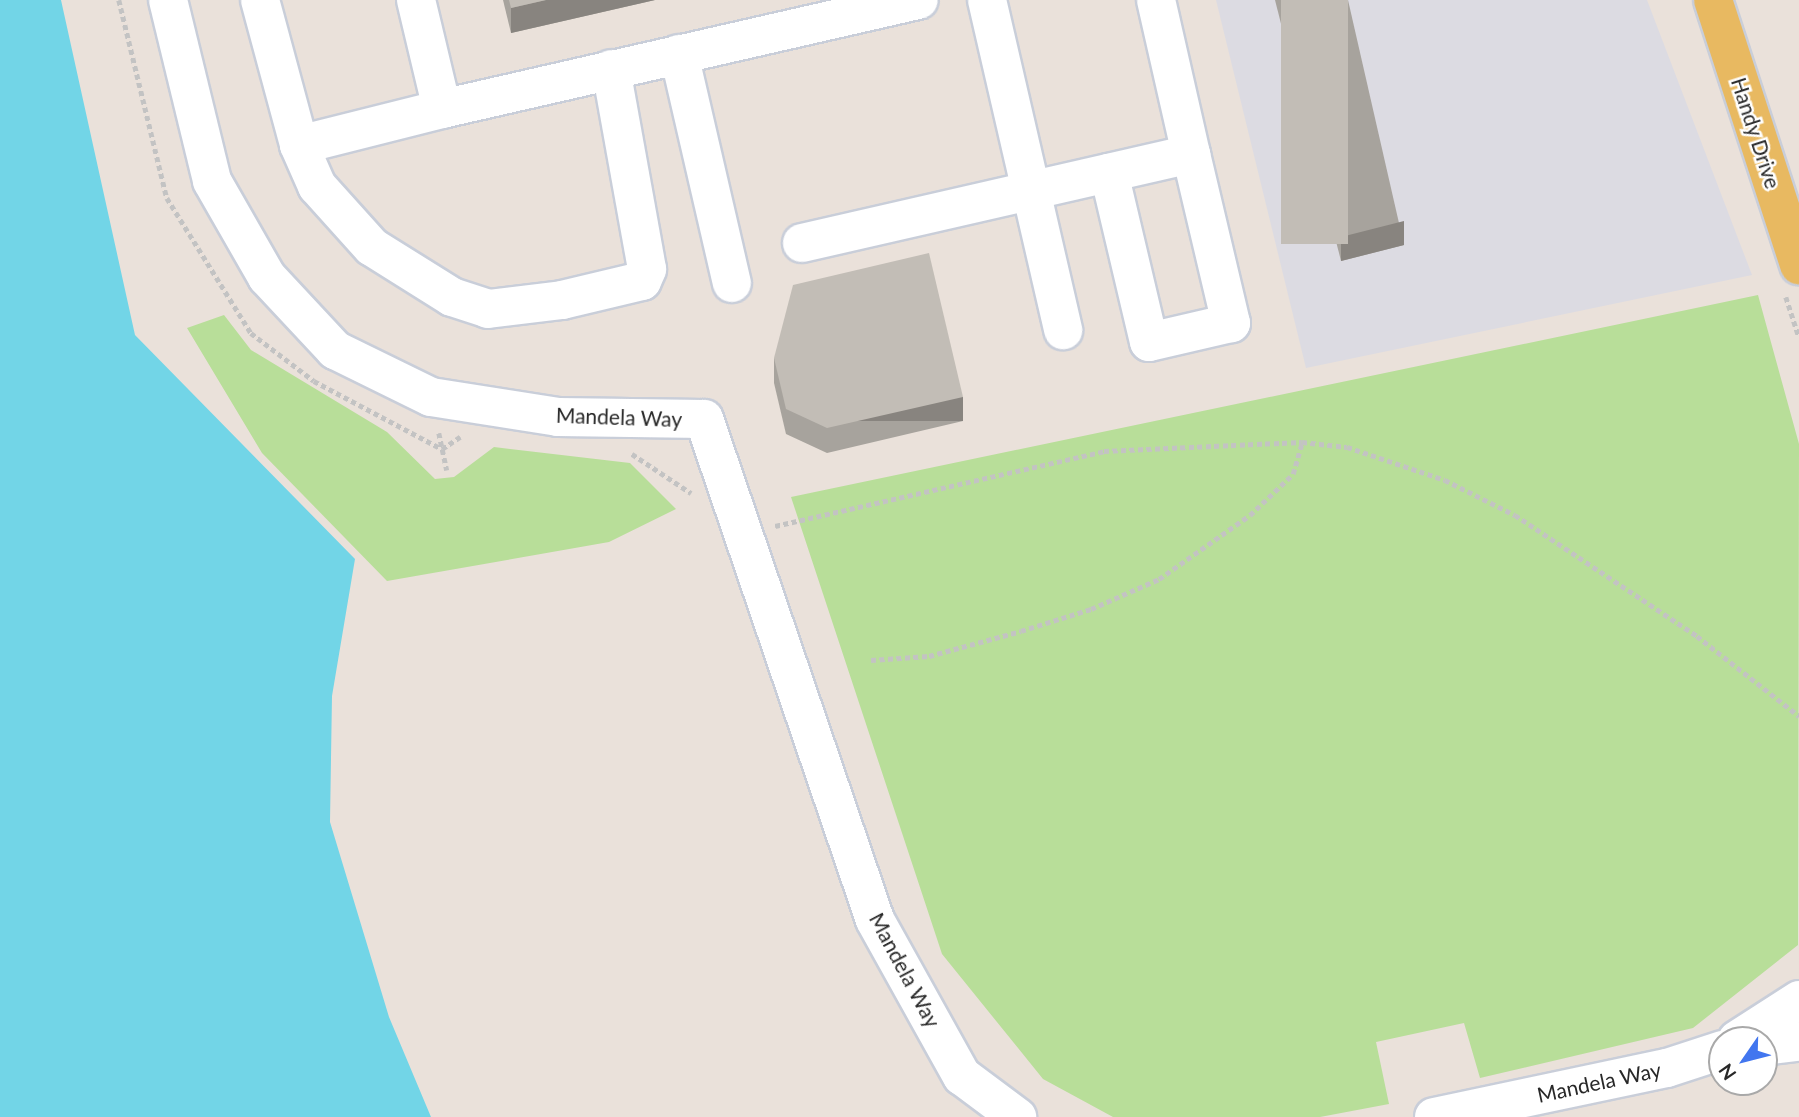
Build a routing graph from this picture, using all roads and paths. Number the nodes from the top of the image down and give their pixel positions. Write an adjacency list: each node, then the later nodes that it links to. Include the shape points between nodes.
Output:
1 (119, 0): 20 (path, via 167,198 251,333 314,381 442,449 457,437)
2 (169, 0): 24 (street, Mandela Way, via 212,181 267,277 334,351 431,397 558,417 704,419)
3 (260, 0): 12 (street)
4 (416, 0): 11 (street)
5 (919, 0): 9 (street)
6 (987, 0): 15 (street)
7 (1156, 0): 13 (street)
8 (1713, 0): 17 (main road, Handy Drive)
9 (679, 54): 10 (street); 18 (street)
10 (611, 69): 11 (street); 12 (street, via 647,269 642,281 562,300 488,309 452,297 372,247 317,186)
11 (442, 108): 12 (street)
12 (299, 145)
13 (1191, 154): 14 (street); 14 (street, via 1231,323 1149,341)
14 (1109, 173): 15 (street)
15 (1031, 191): 16 (street); 19 (street)
16 (803, 243)
17 (1799, 265)
18 (732, 283)
19 (1063, 330)
20 (470, 438)
21 (1301, 442): 24 (path, via 1104,451); 25 (path, via 1293,474 1250,515 1159,579 1091,609 1021,631 929,656); 26 (path, via 1347,447 1445,480 1516,516 1697,636)
22 (622, 453): 23 (path, via 635,454)
23 (697, 498)
24 (743, 533): 32 (street, Mandela Way, via 875,920 962,1076)
25 (871, 660)
26 (1799, 716)
27 (1799, 1000): 28 (street, Mandela Way)
28 (1759, 1026)
29 (1799, 1042): 30 (street)
30 (1778, 1044)
31 (1708, 1054): 33 (street, Mandela Way, via 1667,1068)
32 (1017, 1117)
33 (1434, 1117)

